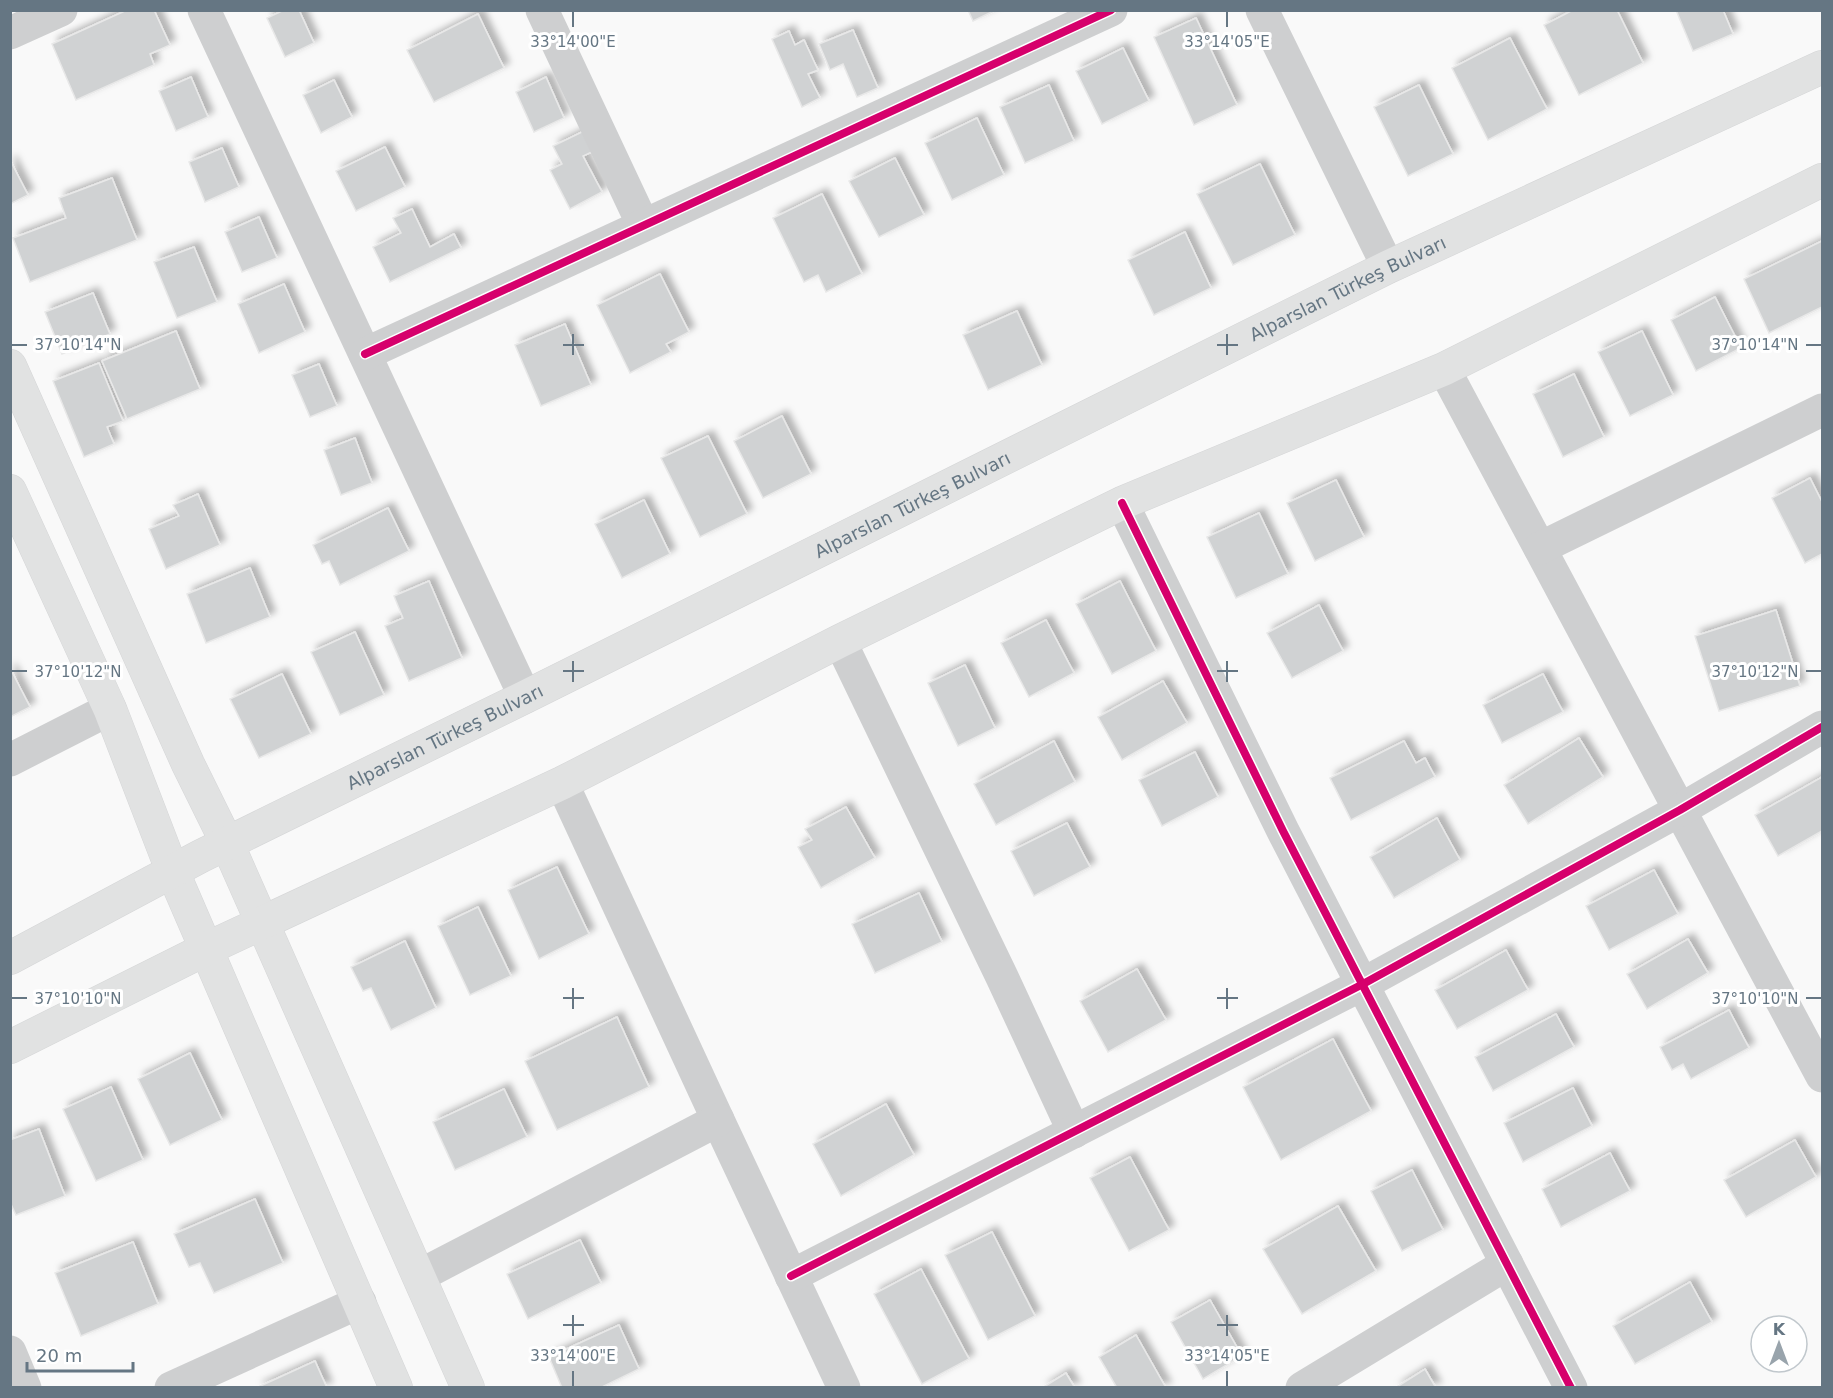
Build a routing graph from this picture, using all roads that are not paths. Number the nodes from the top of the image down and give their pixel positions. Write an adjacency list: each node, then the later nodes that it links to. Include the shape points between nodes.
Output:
1 (61, 10): 6 (street)
2 (204, 10): 11 (street)
3 (542, 10): 9 (street)
4 (1111, 10): 9 (street)
5 (1262, 10): 10 (street)
6 (10, 33)
7 (1822, 67): 10 (main road, Alparslan Türkeş Bulvarı)
8 (1822, 180): 13 (main road)
9 (643, 225): 11 (street)
10 (1389, 267): 19 (main road, Alparslan Türkeş Bulvarı)
11 (365, 354): 19 (street)
12 (10, 366): 25 (main road)
13 (1444, 369): 16 (main road); 17 (street)
14 (1822, 410): 17 (street)
15 (10, 491): 20 (main road)
16 (1122, 503): 18 (main road); 30 (street)
17 (1540, 548): 24 (street)
18 (840, 641): 23 (main road); 34 (street)
19 (525, 697): 25 (main road, Alparslan Türkeş Bulvarı)
20 (110, 709): 22 (street); 26 (main road)
21 (1822, 727): 24 (street)
22 (10, 760)
23 (562, 783): 27 (main road); 33 (street)
24 (1680, 810): 30 (street); 32 (street)
25 (227, 843): 26 (main road, Alparslan Türkeş Bulvarı); 27 (main road)
26 (172, 870): 28 (main road); 29 (main road, Alparslan Türkeş Bulvarı)
27 (262, 923): 28 (main road); 36 (main road)
28 (206, 949): 31 (main road); 38 (main road)
29 (10, 958)
30 (1363, 984): 34 (street); 35 (street)
31 (10, 1047)
32 (1822, 1076)
33 (718, 1120): 36 (street); 37 (street)
34 (1074, 1132): 37 (street)
35 (1507, 1264): 45 (street); 46 (street)
36 (418, 1276): 43 (main road)
37 (791, 1276): 44 (street)
38 (360, 1302): 41 (street); 42 (main road)
39 (10, 1352): 40 (street)
40 (25, 1388)
41 (171, 1388)
42 (396, 1388)
43 (468, 1388)
44 (844, 1388)
45 (1302, 1388)
46 (1571, 1388)

